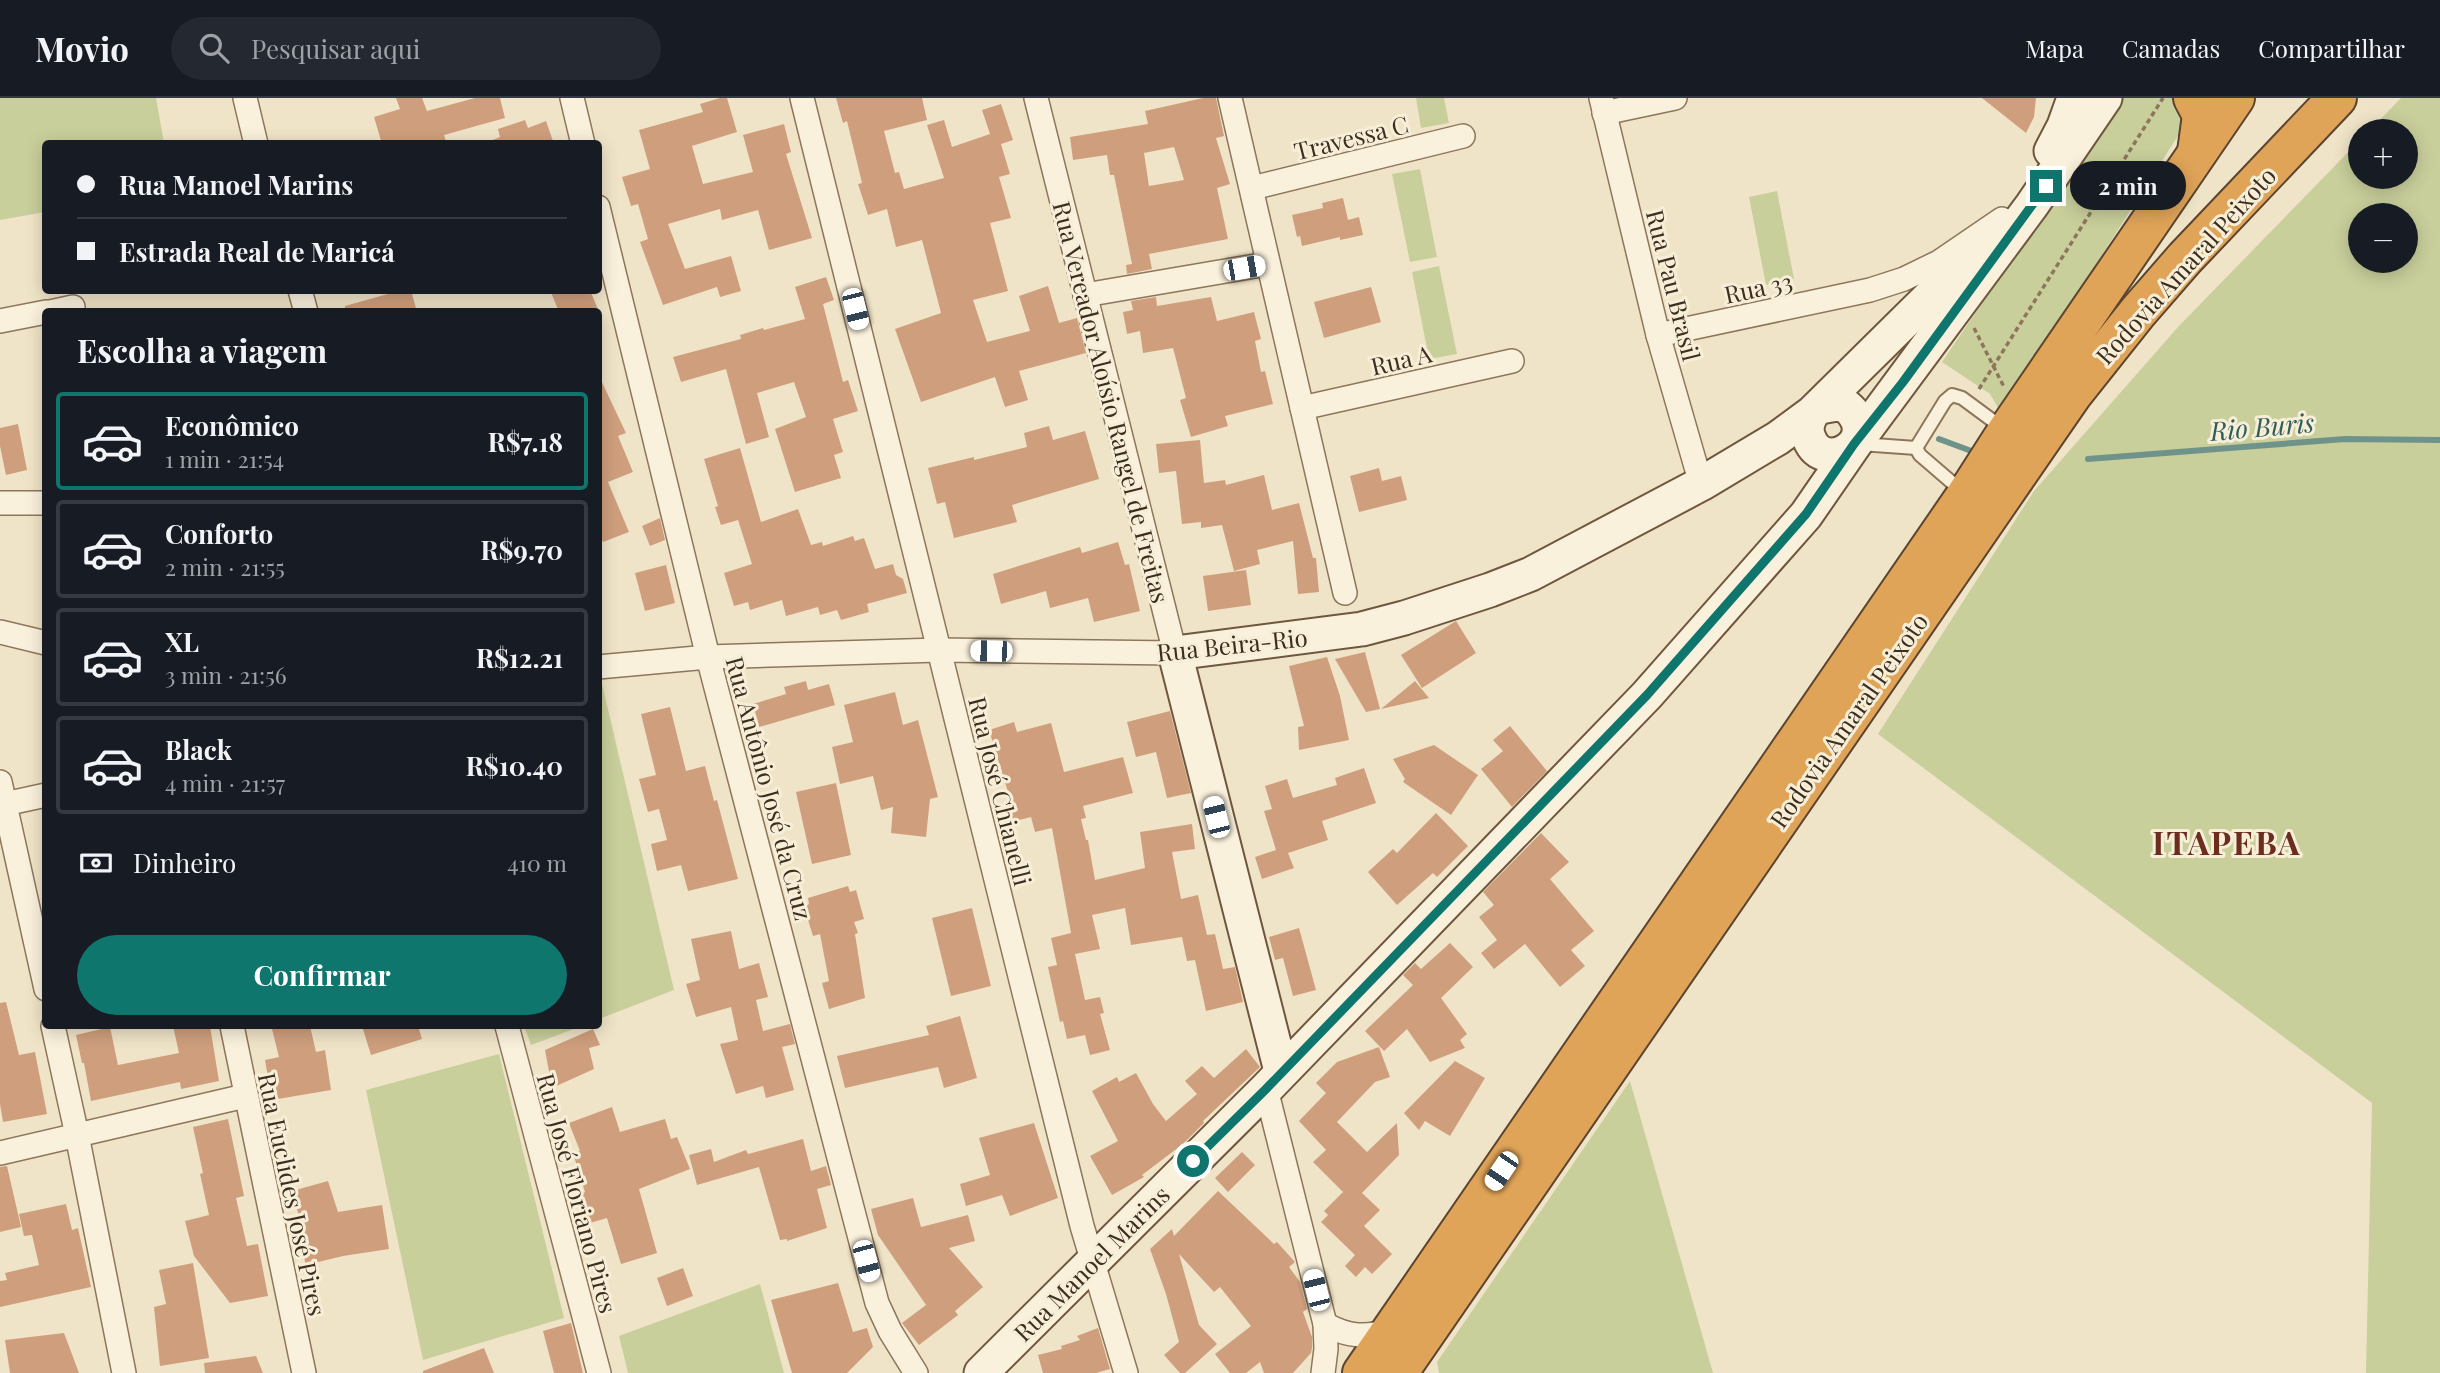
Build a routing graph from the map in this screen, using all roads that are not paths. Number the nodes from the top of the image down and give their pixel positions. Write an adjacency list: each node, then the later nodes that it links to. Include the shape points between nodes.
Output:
1 (245, 98): 14 (street)
2 (572, 98): 15 (street)
3 (802, 98): 42 (street, Rua José Chianelli)
4 (1036, 98): 22 (street, Rua Vereador Aloísio Rangel de Freitas)
5 (1230, 98): 17 (street)
6 (1675, 98): 12 (street)
7 (2074, 98): 18 (main road, Rua Beira-Rio, via 2059,137)
8 (2105, 98): 33 (main road, Rua Manoel Marins, via 2032,205)
9 (2193, 98): 16 (highway, via 2202,115)
10 (2235, 98): 16 (highway, Rodovia Amaral Peixoto)
11 (2337, 98): 67 (highway, Rodovia Amaral Peixoto, via 2185,258 2072,394)
12 (1603, 106): 28 (street, Rua Pau Brasil)
13 (1464, 136): 17 (street, Travessa C)
14 (255, 140)
15 (582, 140)
16 (2197, 152): 32 (highway, Rodovia Amaral Peixoto)
17 (1252, 188): 20 (street)
18 (2002, 219): 21 (street, Rua 33, via 1939,262); 27 (main road, Rua Beira-Rio, via 1968,261)
19 (602, 223): 44 (street, Rua Antônio José da Cruz)
20 (1267, 264): 22 (street); 30 (street)
21 (1870, 290): 27 (street, via 1894,301); 28 (street, Rua 33)
22 (1085, 295): 43 (street, Rua Vereador Aloísio Rangel de Freitas)
23 (73, 307): 24 (street)
24 (68, 308)
25 (42, 313): 26 (street)
26 (0, 321)
27 (1903, 322): 31 (main road, Rua Beira-Rio)
28 (1658, 335): 35 (street, Rua Pau Brasil)
29 (1512, 361): 30 (street, Rua A)
30 (1302, 408): 39 (street)
31 (1813, 412): 33 (main road, via 1808,434 1820,452 1835,455); 35 (main road, Rua Beira-Rio)
32 (2012, 423): 34 (lane, via 1952,395); 36 (highway, Rodovia Amaral Peixoto)
33 (1854, 444): 34 (lane); 52 (main road, Rua Manoel Marins, via 1806,514 1647,695)
34 (1916, 448): 36 (lane)
35 (1701, 484): 43 (main road, Rua Beira-Rio, via 1531,574 1431,610 1362,629)
36 (1966, 495): 58 (highway, Rodovia Amaral Peixoto)
37 (0, 503): 38 (street)
38 (42, 503)
39 (1345, 593)
40 (0, 632): 41 (street)
41 (42, 642)
42 (939, 650): 43 (street, Rua Beira-Rio); 44 (street, Rua Beira-Rio); 56 (street, Rua José Chianelli)
43 (1175, 653): 52 (main road, Rua Vereador Aloísio Rangel de Freitas)
44 (708, 657): 45 (street, Rua Beira-Rio); 62 (street, Rua Antônio José da Cruz, via 877,1303)
45 (602, 667)
46 (42, 795): 47 (street)
47 (2, 797): 48 (street)
48 (42, 972)
49 (54, 1029): 54 (street)
50 (233, 1029): 53 (street, Rua Euclides José Pires)
51 (508, 1029): 61 (street, Rua José Floriano Pires)
52 (1273, 1080): 56 (main road, Rua Manoel Marins); 57 (street)
53 (246, 1096): 54 (street); 60 (street, Rua Euclides José Pires)
54 (78, 1135): 55 (street); 59 (street)
55 (0, 1153)
56 (1091, 1262): 63 (main road, Rua Manoel Marins); 64 (street, Rua José Chianelli)
57 (1325, 1324): 58 (street, via 1349,1335); 65 (street)
58 (1391, 1331): 66 (highway, Rodovia Amaral Peixoto)
59 (124, 1373)
60 (304, 1373)
61 (599, 1373)
62 (916, 1373)
63 (981, 1373)
64 (1126, 1373)
65 (1323, 1373)
66 (1362, 1373)
67 (1398, 1373)

